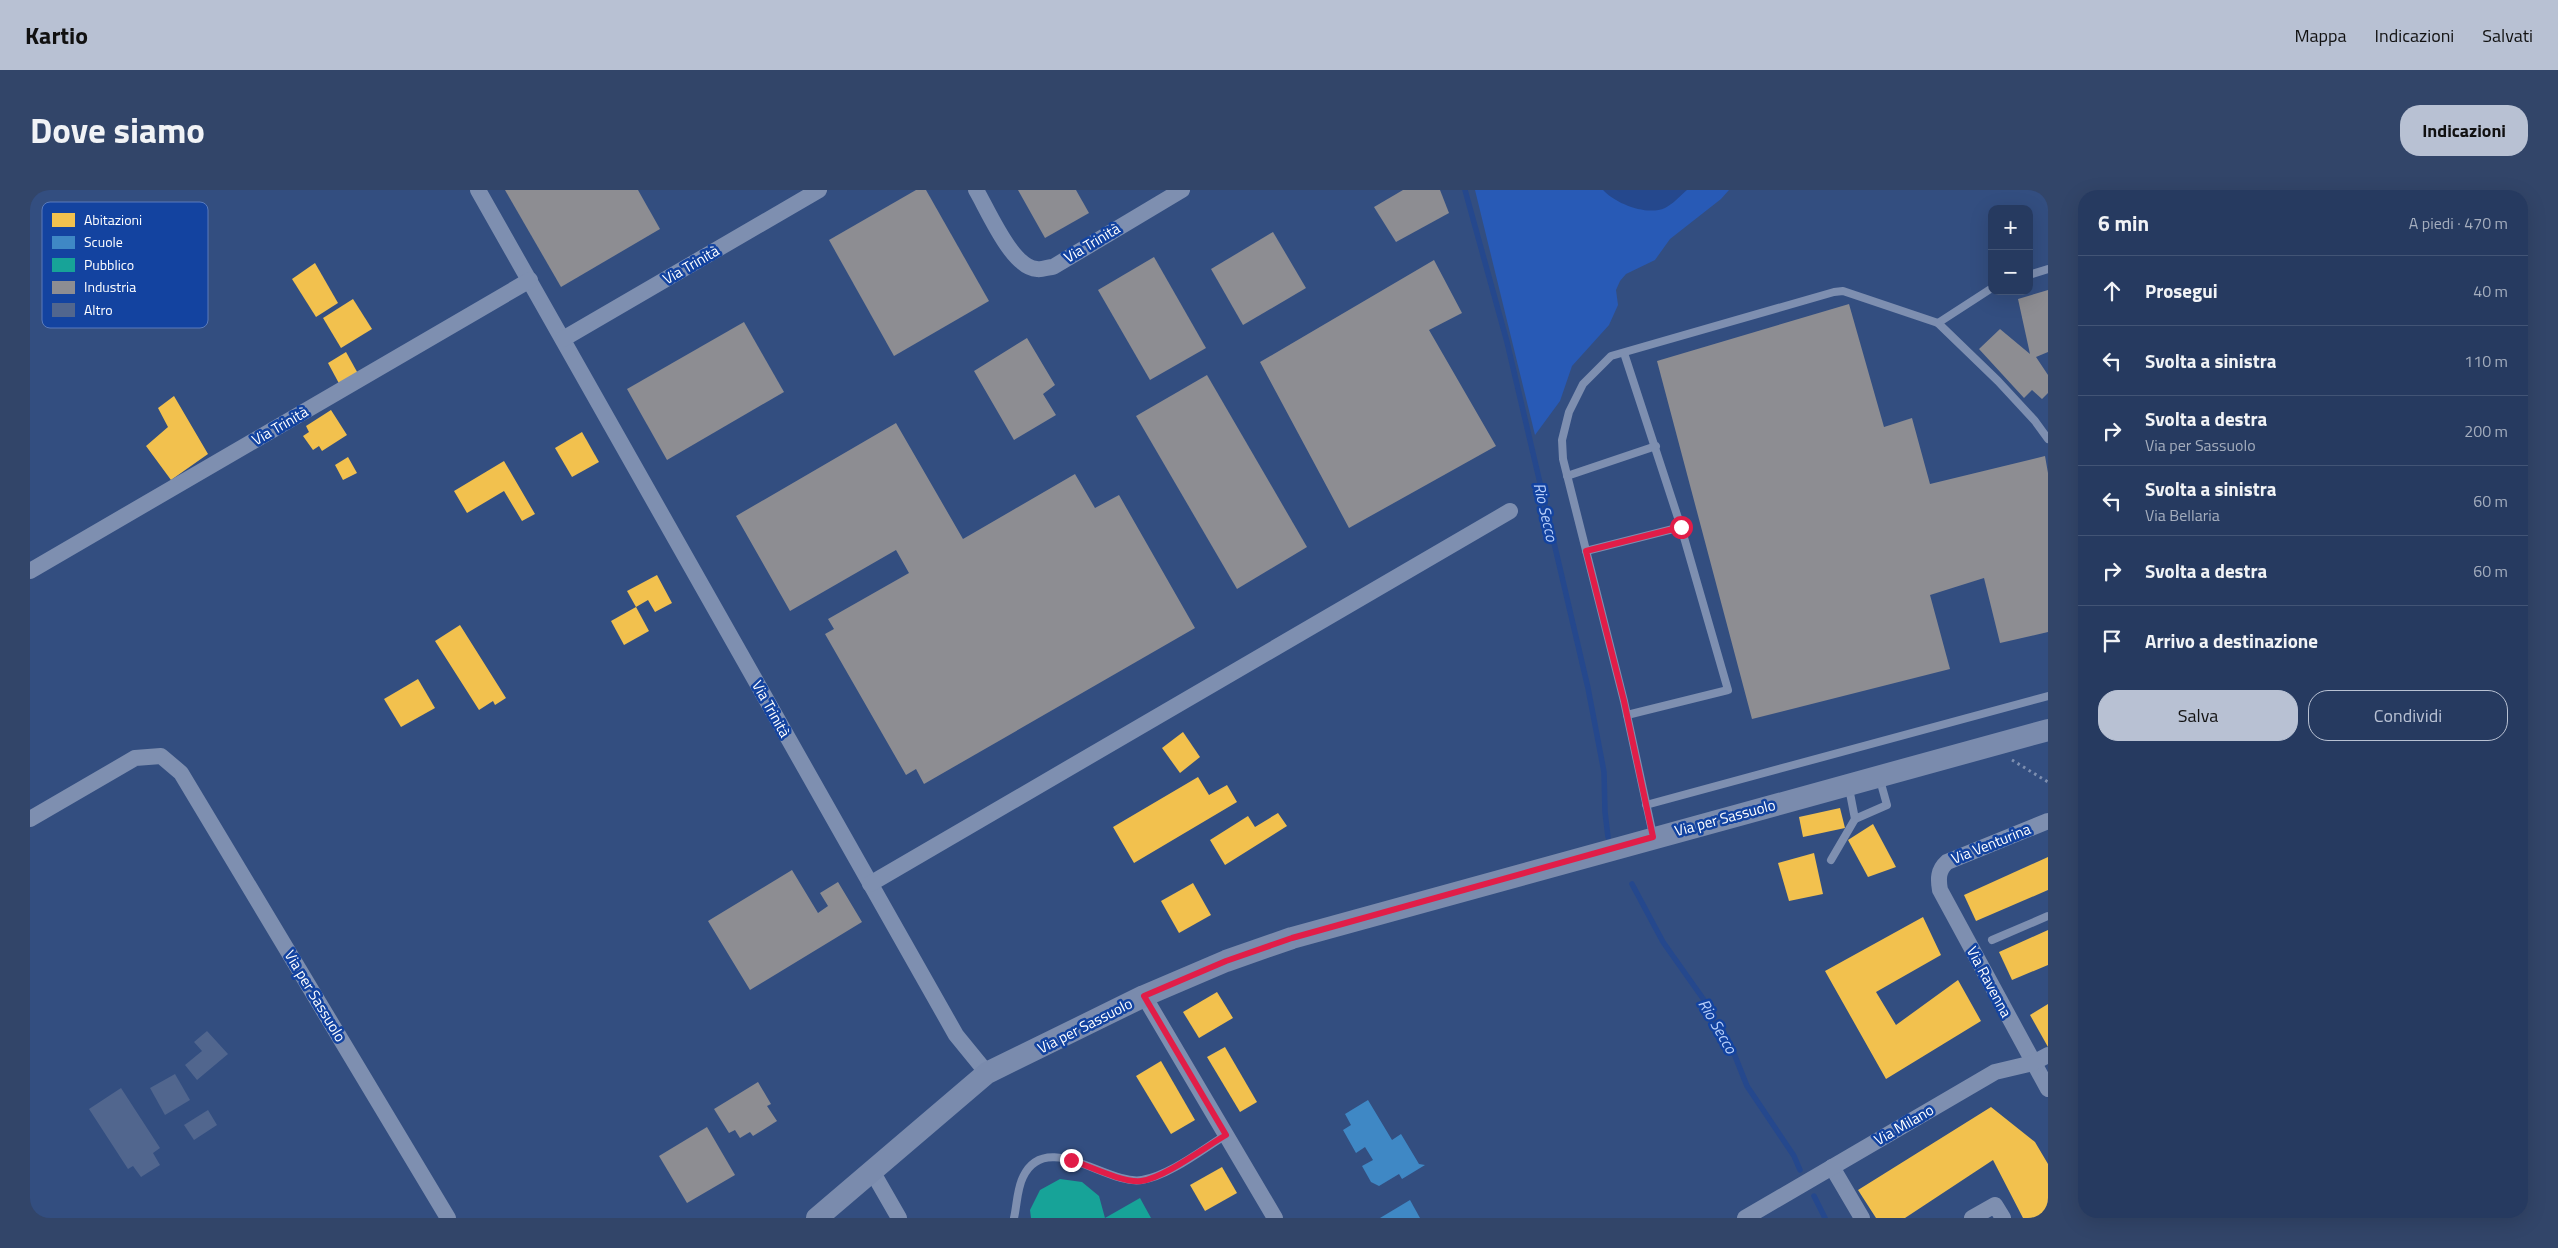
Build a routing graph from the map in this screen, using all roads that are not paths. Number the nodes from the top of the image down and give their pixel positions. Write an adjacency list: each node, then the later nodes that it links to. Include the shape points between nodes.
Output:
1 (478, 190): 7 (street, Via Trinità)
2 (819, 190): 10 (street, Via Trinità)
3 (976, 190): 4 (street, Via Trinità, via 1012,254 1037,269 1053,267)
4 (1182, 190)
5 (2048, 269): 6 (lane)
6 (2033, 274)
7 (530, 280): 10 (street, Via Trinità); 18 (street, Via Trinità)
8 (1988, 291): 9 (lane)
9 (1938, 323): 11 (lane, via 1869,302 1854,294 1834,292); 12 (lane, via 1998,381)
10 (563, 339): 31 (street, Via Trinità)
11 (1624, 352): 13 (lane); 14 (lane, via 1611,356 1583,384 1569,412 1562,440)
12 (2048, 439)
13 (1656, 446): 14 (lane); 16 (lane)
14 (1567, 476): 17 (lane)
15 (1510, 510): 31 (street)
16 (1681, 527): 17 (lane); 20 (lane, via 1728,690)
17 (1586, 551): 20 (lane)
18 (30, 571)
19 (2048, 696): 24 (lane)
20 (1628, 716): 24 (lane)
21 (2044, 735): 22 (main road, Via per Sassuolo)
22 (1879, 778): 23 (main road, Via per Sassuolo); 25 (lane, via 1887,805)
23 (1848, 786): 25 (lane); 28 (main road, Via per Sassuolo)
24 (1646, 805): 28 (lane)
25 (1855, 819): 29 (lane)
26 (30, 820): 43 (street, Via per Sassuolo, via 135,758 161,756 181,773)
27 (2048, 821): 30 (street, Via Venturina, via 1954,858)
28 (1653, 837): 34 (main road, Via per Sassuolo, via 1292,938 1226,961)
29 (1831, 860)
30 (1939, 873): 36 (street, Via Ravenna, via 1940,890)
31 (870, 884): 37 (street, Via Trinità, via 956,1035)
32 (2048, 916): 33 (lane, Via Ravenna)
33 (1992, 940)
34 (1144, 996): 37 (main road, Via per Sassuolo); 39 (street)
35 (2048, 1055): 36 (street, Via Milano)
36 (2032, 1063): 38 (street, Via Ravenna); 40 (street, Via Milano, via 1995,1072)
37 (987, 1073): 41 (main road, Via per Sassuolo)
38 (2048, 1089)
39 (1226, 1135): 46 (lane, via 1157,1176 1141,1181 1071,1160 1039,1161 1027,1169 1022,1179); 47 (street)
40 (1832, 1167): 42 (street, Via Milano); 49 (street)
41 (872, 1170): 44 (main road, Via per Sassuolo); 45 (street)
42 (1769, 1212): 48 (street, Via Milano)
43 (448, 1218)
44 (817, 1218)
45 (899, 1218)
46 (1014, 1218)
47 (1275, 1218)
48 (1745, 1218)
49 (1862, 1218)
50 (1972, 1218): 51 (street, via 1995,1205)
51 (2003, 1218)

